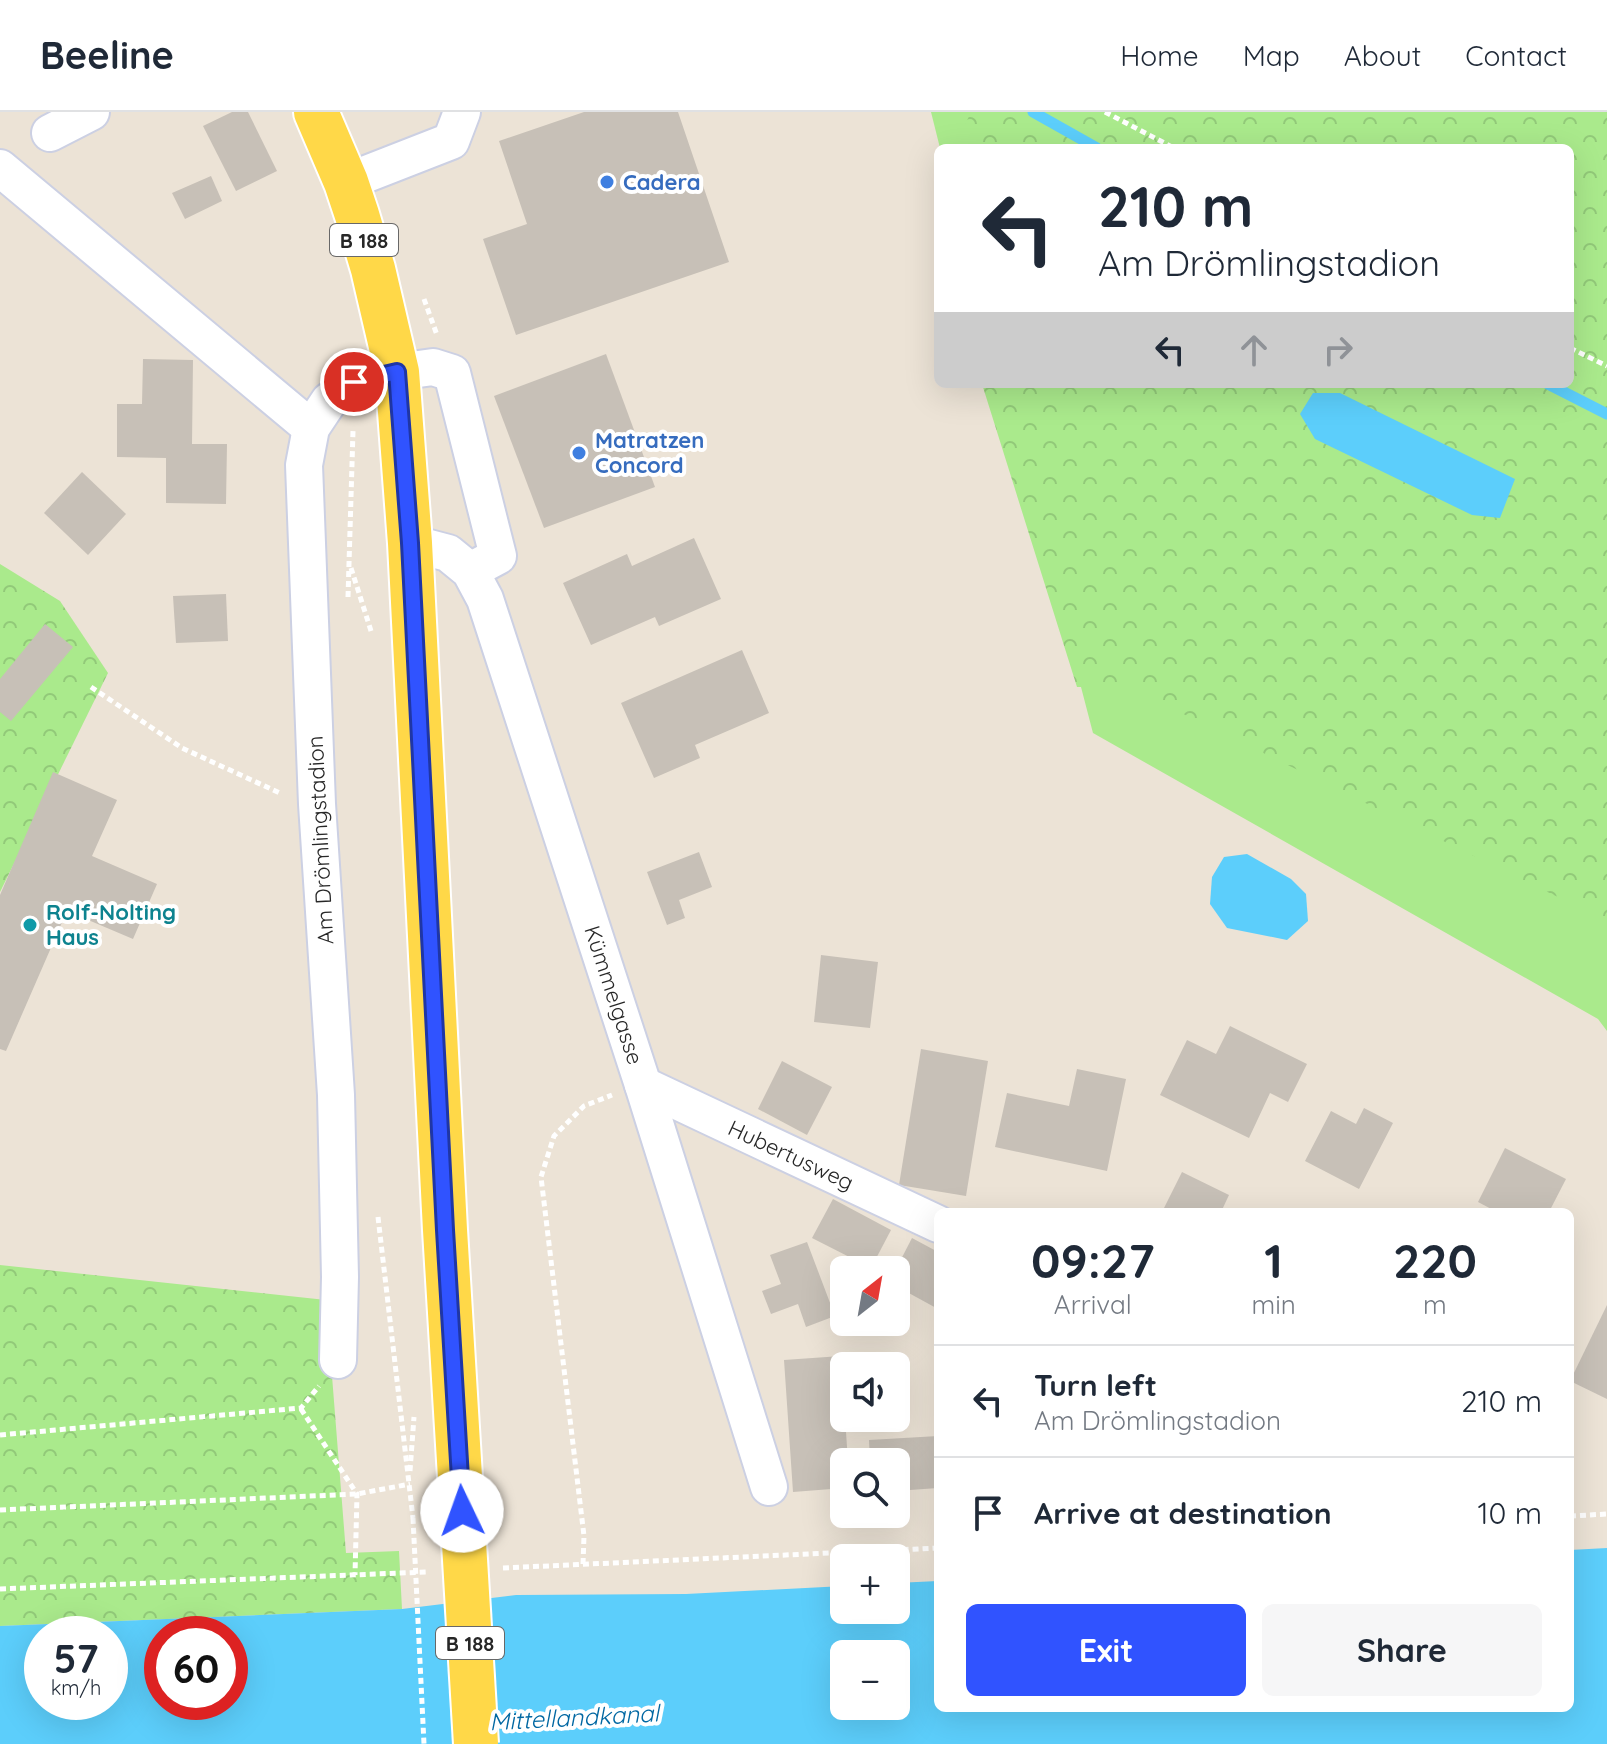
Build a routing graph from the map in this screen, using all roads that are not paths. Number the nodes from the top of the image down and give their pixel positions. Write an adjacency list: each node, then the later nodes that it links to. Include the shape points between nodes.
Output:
1 (91, 112): 4 (street)
2 (316, 112): 6 (main road, B 188)
3 (462, 112): 6 (street, via 451,141)
4 (50, 133)
5 (0, 168): 8 (street)
6 (346, 182): 7 (main road, B 188)
7 (397, 372): 8 (street, Am Drömlingstadion, via 354,382 329,401); 9 (main road, B 188); 10 (street, Am Drömlingstadion, via 433,367 452,373 498,556)
8 (311, 428): 13 (street, Am Drömlingstadion, via 304,465 317,804 336,1095)
9 (410, 543): 10 (street, via 448,553); 15 (main road, B 188, bridge)
10 (470, 571): 11 (street, Kümmelgasse, via 485,599)
11 (643, 1085): 12 (street, Hubertusweg); 14 (street, Kümmelgasse)
12 (934, 1222)
13 (338, 1360)
14 (769, 1487)
15 (476, 1744)

